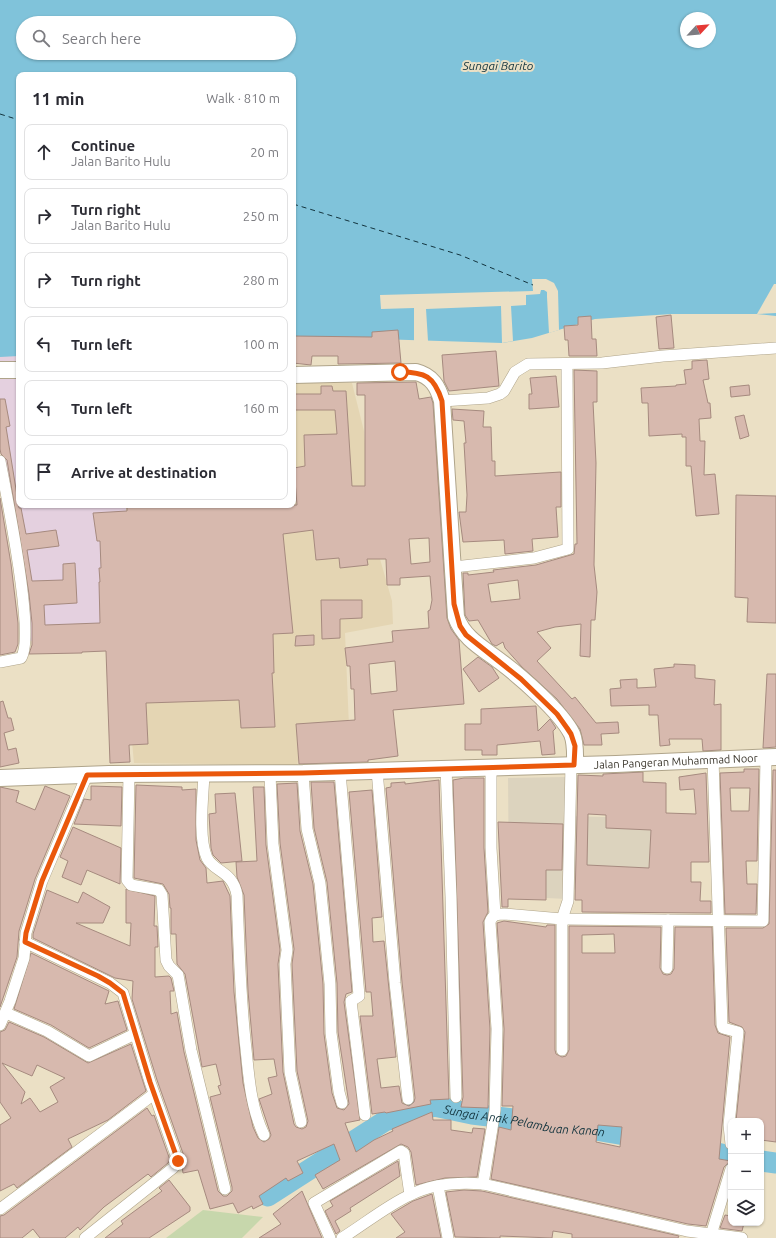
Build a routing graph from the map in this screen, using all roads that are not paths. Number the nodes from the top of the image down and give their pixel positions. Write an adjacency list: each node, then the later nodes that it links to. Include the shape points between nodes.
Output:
1 (776, 348): 2 (street)
2 (567, 364): 6 (street, via 528,364 515,372 504,391 488,398); 8 (street, via 568,549 534,558)
3 (0, 370): 4 (main road)
4 (16, 370)
5 (296, 375): 6 (main road, via 416,372 430,378)
6 (442, 401): 8 (main road)
7 (0, 461): 9 (street, via 23,590 24,641 21,658)
8 (454, 567): 12 (main road, via 454,604 460,626 477,645 521,679 557,714 574,739)
9 (0, 662)
10 (771, 757): 11 (main road, Jalan Pangeran Muhammad Noor); 26 (street, via 764,920)
11 (714, 759): 12 (main road, Jalan Pangeran Muhammad Noor); 26 (street)
12 (573, 765): 13 (main road, Jalan Pangeran Muhammad Noor); 24 (street, via 568,901)
13 (491, 767): 14 (main road, Jalan Pangeran Muhammad Noor); 23 (street, via 491,848)
14 (446, 768): 15 (main road, Jalan Pangeran Muhammad Noor); 35 (street)
15 (377, 770): 16 (main road, Jalan Pangeran Muhammad Noor); 36 (street, via 395,983)
16 (340, 772): 17 (main road, Jalan Pangeran Muhammad Noor); 38 (street, via 359,996 351,1001)
17 (303, 773): 19 (main road, Jalan Pangeran Muhammad Noor); 37 (street, via 307,829 319,877 330,984 331,1033)
18 (129, 774): 20 (main road, Jalan Pangeran Muhammad Noor); 21 (main road, Jalan Pangeran Muhammad Noor); 45 (street, via 127,880 131,885 159,890 162,895 166,960 178,975 191,1050)
19 (270, 774): 21 (main road, Jalan Pangeran Muhammad Noor); 40 (street, via 273,844 287,950 285,964 290,1072)
20 (87, 775): 22 (main road, Jalan Pangeran Muhammad Noor); 27 (street, via 42,881)
21 (204, 775): 41 (street, via 201,813 205,852 211,863 229,878 237,895 242,1015 250,1087 254,1110)
22 (0, 778)
23 (495, 915): 24 (street); 43 (street, via 490,922 497,1029 495,1110)
24 (562, 919): 25 (street); 33 (street)
25 (668, 920): 26 (street); 28 (street)
26 (719, 920): 39 (street, via 722,1025 723,1028 738,1032)
27 (25, 942): 29 (street, via 25,954); 32 (street, via 98,976 123,993)
28 (667, 968)
29 (5, 999): 30 (street)
30 (6, 1013): 31 (street); 32 (street, via 46,1031 89,1056)
31 (0, 1025)
32 (135, 1034): 34 (street)
33 (562, 1050)
34 (154, 1094): 47 (street); 49 (street, via 177,1164)
35 (456, 1097)
36 (408, 1099)
37 (342, 1103)
38 (365, 1115)
39 (730, 1118)
40 (301, 1122)
41 (264, 1135)
42 (728, 1179): 48 (street)
43 (483, 1184): 44 (street); 48 (street, via 687,1231)
44 (438, 1186): 46 (street); 52 (street)
45 (225, 1189)
46 (410, 1195): 50 (street, via 404,1153 401,1151 314,1203); 51 (street)
47 (0, 1209)
48 (711, 1234): 53 (street)
49 (85, 1238)
50 (330, 1238)
51 (342, 1238)
52 (448, 1238)
53 (742, 1238)

